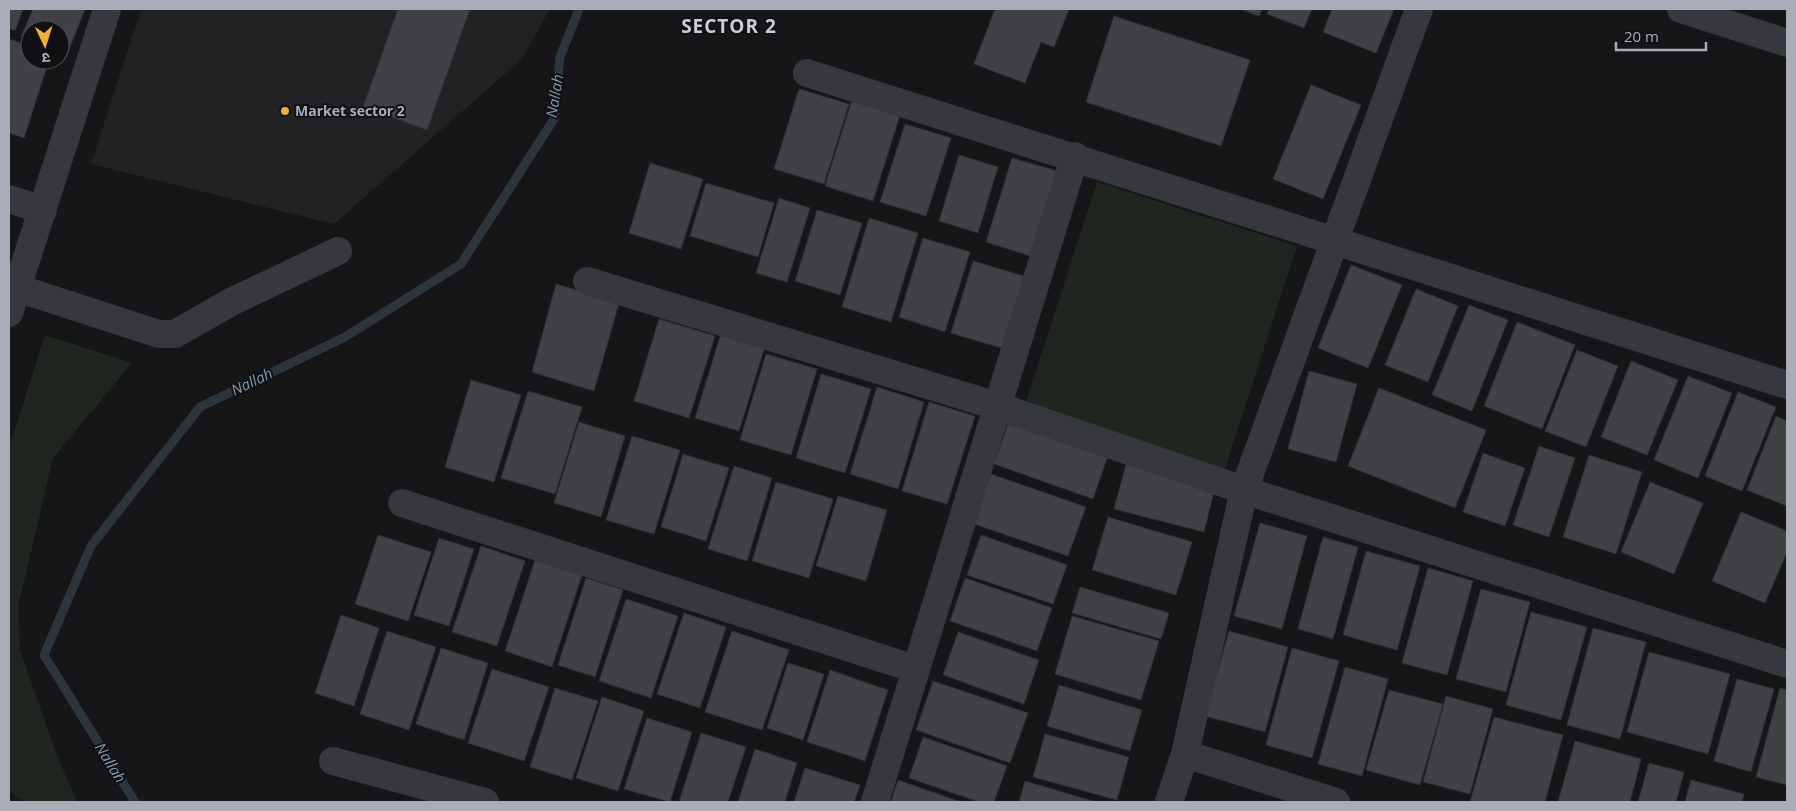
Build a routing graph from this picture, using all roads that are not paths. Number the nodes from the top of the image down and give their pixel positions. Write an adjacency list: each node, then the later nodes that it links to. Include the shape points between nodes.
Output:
1 (107, 9): 8 (street)
2 (1419, 9): 9 (street)
3 (1681, 9): 4 (street)
4 (1787, 43)
5 (807, 73): 6 (street)
6 (1075, 156): 9 (street); 15 (street)
7 (9, 199): 8 (street)
8 (43, 210): 12 (street)
9 (1334, 242): 14 (street); 16 (street)
10 (338, 250): 12 (street, via 231,302 175,334 159,334)
11 (587, 282): 15 (street)
12 (17, 288): 13 (street)
13 (9, 313)
14 (1787, 385)
15 (998, 406): 16 (street); 19 (street)
16 (1244, 490): 18 (street); 20 (street)
17 (402, 503): 19 (street)
18 (1787, 664)
19 (915, 669): 23 (street)
20 (1184, 754): 24 (street); 25 (street)
21 (333, 761): 22 (street)
22 (485, 802)
23 (875, 802)
24 (1169, 802)
25 (1336, 802)

